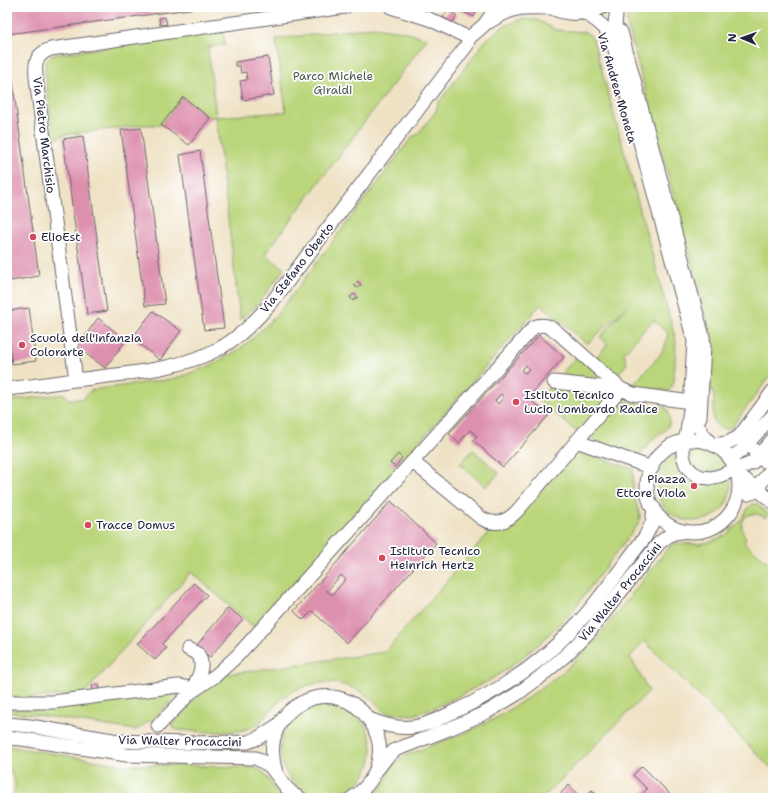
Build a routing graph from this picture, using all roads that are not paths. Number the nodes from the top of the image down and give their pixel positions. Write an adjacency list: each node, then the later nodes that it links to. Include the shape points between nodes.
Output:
1 (345, 7): 13 (street, Via Pietro Marchisio, via 51,49 38,57 35,69)
2 (392, 7): 10 (street, via 429,19)
3 (497, 7): 9 (street, Via Stefano Oberto)
4 (603, 7): 8 (street)
5 (618, 7): 11 (street, Via Andrea Moneta, via 615,21 617,36)
6 (622, 7): 11 (street, Via Andrea Moneta, via 622,37)
7 (550, 8): 8 (street, via 572,14); 9 (street, via 515,9)
8 (585, 13): 11 (street, Via Andrea Moneta, via 599,26 605,38)
9 (484, 25): 10 (street, Via Stefano Oberto)
10 (469, 38): 13 (street, Via Stefano Oberto, via 467,45 284,286 246,329 221,347 186,362 146,371)
11 (679, 275): 12 (street, Via Andrea Moneta)
12 (684, 295): 18 (street, Via Andrea Moneta, via 688,343); 23 (street, Via Andrea Moneta, via 694,343 687,432); 24 (street, Via Andrea Moneta, via 699,341 696,422)
13 (76, 380): 16 (street, Via Stefano Oberto)
14 (554, 382): 15 (street)
15 (621, 389): 18 (street, via 633,394); 22 (street); 28 (street, via 556,331 547,326 537,326)
16 (7, 390)
17 (773, 391): 24 (street, via 738,437 727,443)
18 (684, 401): 23 (street, Via Andrea Moneta)
19 (773, 415): 20 (street)
20 (756, 435): 25 (street, via 738,454); 26 (street, via 754,448)
21 (773, 439): 26 (street)
22 (576, 441): 28 (street, via 515,514 498,523 482,518); 30 (street)
23 (679, 443): 24 (street); 30 (street, via 662,453); 31 (street, via 686,465 696,475 705,478)
24 (712, 445): 25 (street)
25 (728, 456): 31 (street)
26 (757, 458): 27 (street); 31 (street)
27 (773, 461)
28 (413, 462): 38 (street, via 236,656 215,676)
29 (773, 467): 32 (street)
30 (652, 468): 34 (street, via 648,478 648,489)
31 (736, 471): 32 (street); 32 (street, via 739,487)
32 (747, 493): 33 (street); 35 (street, via 756,496); 36 (street, via 719,524 703,531)
33 (773, 502)
34 (654, 508): 36 (street, via 660,518 668,524); 40 (street, Via Walter Procaccini, via 652,523 645,537 584,616 530,667 487,696 428,723 402,727)
35 (773, 510)
36 (686, 531): 47 (street, Via Walter Procaccini, via 672,534 659,543 588,633 535,681 487,712 395,750)
37 (188, 649): 38 (street, via 198,654 201,663 198,678)
38 (191, 692): 39 (street, via 185,687 178,686 53,702); 42 (street)
39 (7, 702)
40 (369, 719): 43 (street, Via Walter Procaccini, via 348,702 322,697 295,706); 47 (street, Via Walter Procaccini, via 379,742)
41 (7, 724): 45 (street, Via Walter Procaccini)
42 (158, 726): 45 (street); 46 (street)
43 (278, 726): 46 (street, Via Walter Procaccini, via 246,742); 48 (street, Via Walter Procaccini, via 274,734 272,751)
44 (7, 738): 48 (street, Via Walter Procaccini, via 127,755 252,757 268,764)
45 (138, 742): 46 (street, Via Walter Procaccini)
46 (171, 743)
47 (376, 771): 50 (street, Via Walter Procaccini, via 366,786)
48 (276, 772): 49 (street, Via Walter Procaccini, via 282,783)
49 (297, 797)
50 (352, 798)

